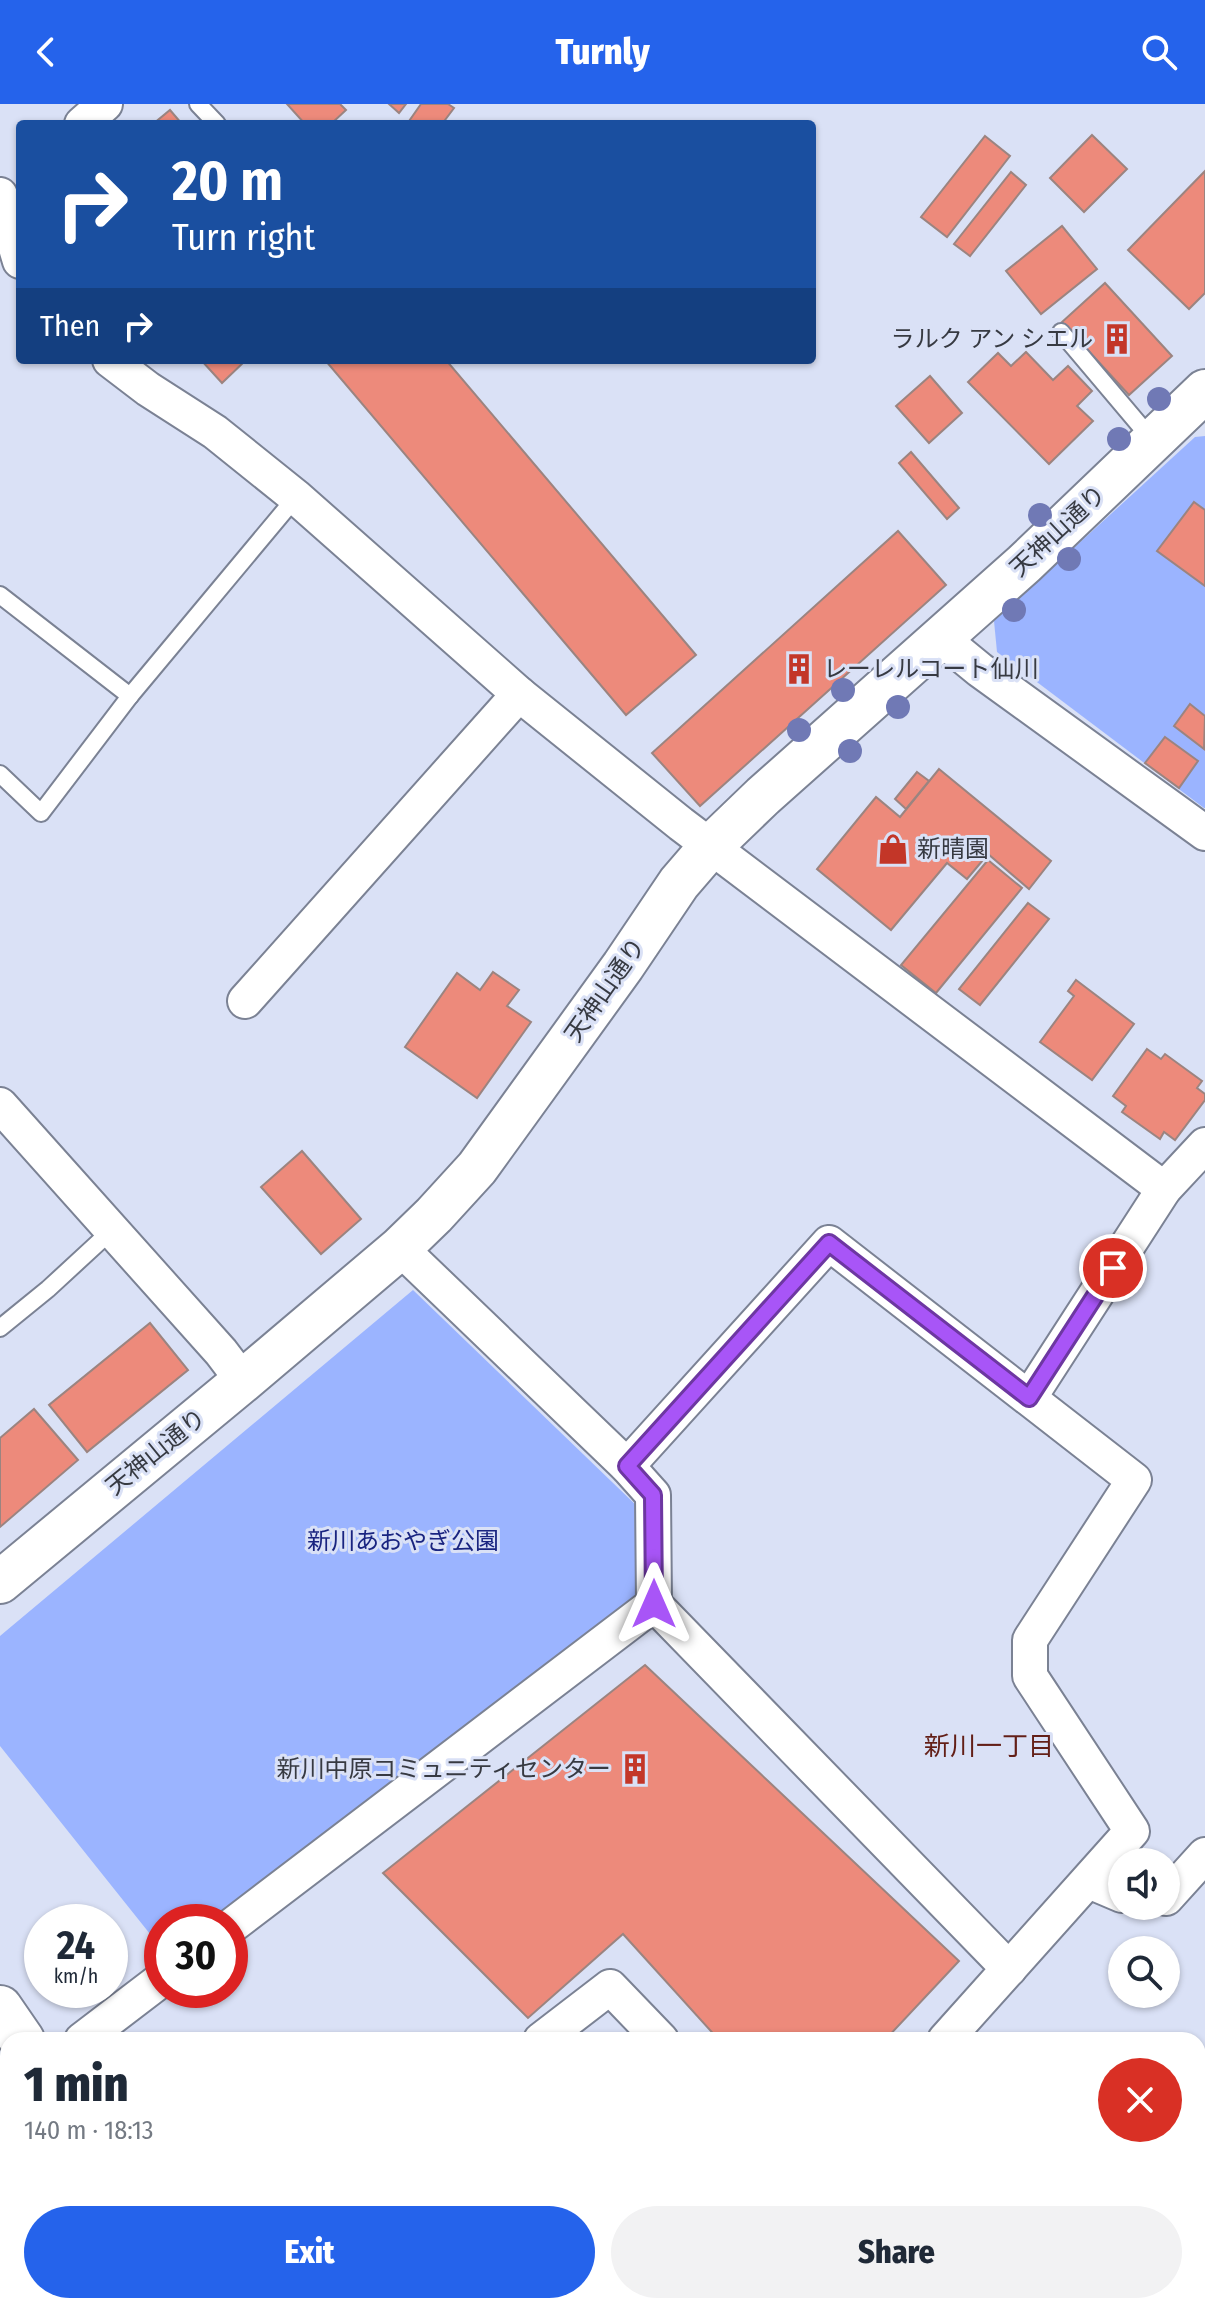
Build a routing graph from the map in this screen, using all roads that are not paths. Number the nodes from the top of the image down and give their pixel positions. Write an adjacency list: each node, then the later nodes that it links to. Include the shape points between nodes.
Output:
1 (105, 104): 3 (street)
2 (198, 104): 4 (lane)
3 (87, 120)
4 (213, 120)
5 (16, 181): 6 (street)
6 (0, 195): 7 (street)
7 (16, 248)
8 (1061, 332): 11 (lane)
9 (115, 364): 12 (street, via 215,432)
10 (1205, 391): 11 (street, 天神山通り)
11 (1153, 441): 14 (street, 天神山通り)
12 (296, 497): 15 (street); 16 (lane)
13 (0, 595): 16 (lane)
14 (941, 638): 18 (street); 19 (street, 天神山通り)
15 (519, 694): 19 (street); 20 (street)
16 (130, 696): 17 (lane, via 41,813)
17 (0, 774)
18 (1205, 833)
19 (710, 847): 23 (street); 25 (street, 天神山通り, via 477,1168)
20 (245, 1001)
21 (0, 1105): 24 (street)
22 (1205, 1145): 23 (street)
23 (1164, 1189): 28 (street)
24 (112, 1230): 26 (lane); 27 (street)
25 (400, 1248): 27 (street, 天神山通り); 29 (street)
26 (0, 1328)
27 (243, 1381): 30 (street, 天神山通り)
28 (1029, 1398): 29 (street, via 829,1243); 33 (street, via 1134,1480 1030,1640 1030,1676 1132,1831)
29 (627, 1466): 31 (street, via 653,1495)
30 (0, 1582)
31 (654, 1604): 36 (street); 37 (street)
32 (1205, 1855): 34 (street)
33 (1089, 1881): 35 (street); 37 (street)
34 (1180, 1883)
35 (1108, 1889)
36 (248, 1913)
37 (1009, 1969): 44 (street)
38 (144, 1993): 41 (street)
39 (0, 2008): 40 (main road)
40 (16, 2032)
41 (92, 2032)
42 (551, 2032): 43 (street, via 610,1987)
43 (653, 2032)
44 (952, 2032)

